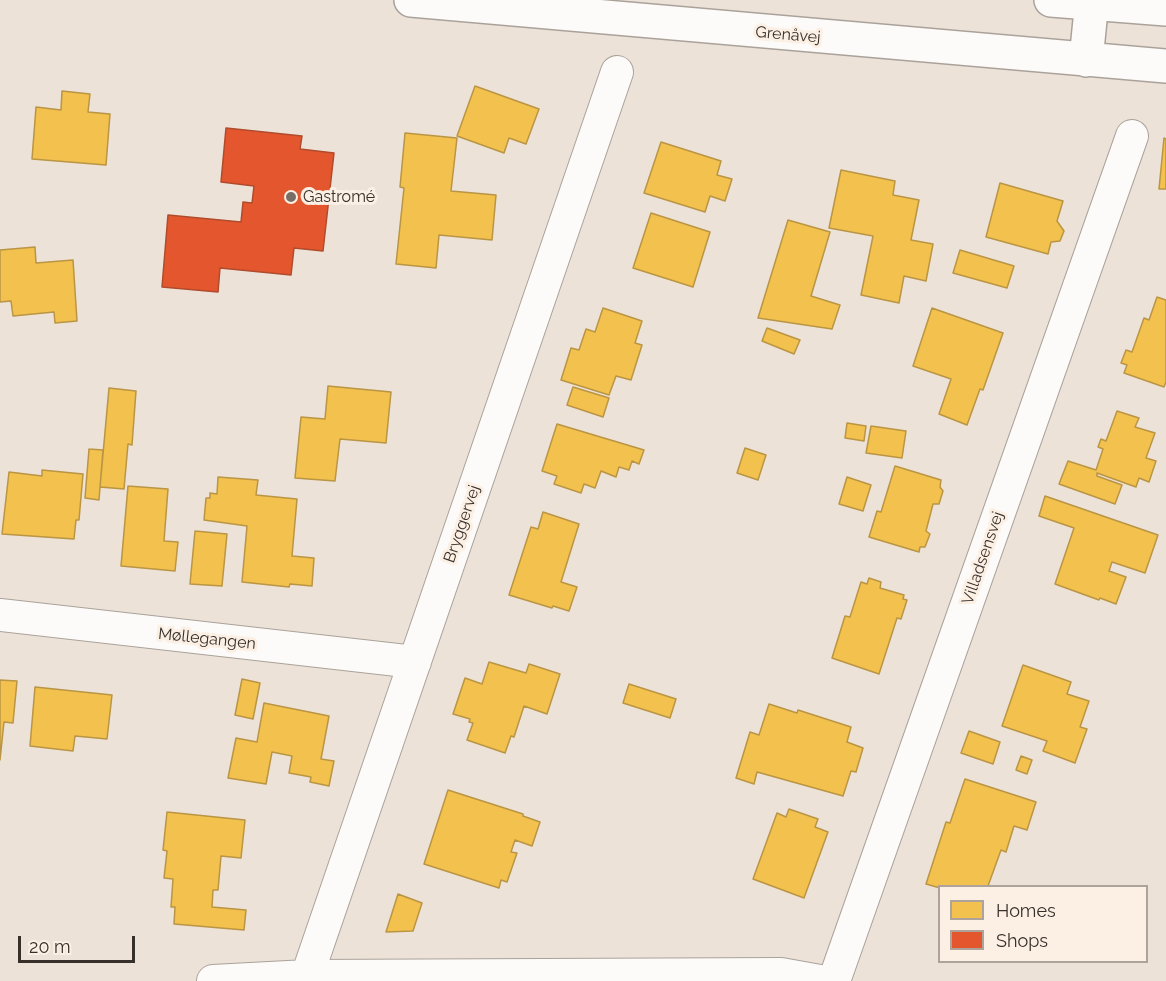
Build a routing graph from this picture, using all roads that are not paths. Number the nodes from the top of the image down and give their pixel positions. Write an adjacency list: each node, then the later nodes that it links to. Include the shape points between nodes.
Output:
1 (411, 0): 5 (street, Grenåvej)
2 (1051, 0): 3 (street)
3 (1091, 2): 4 (street); 5 (street)
4 (1166, 9)
5 (1086, 60): 6 (street, Grenåvej)
6 (1166, 66)
7 (617, 72): 10 (street, Bryggervej)
8 (1132, 135): 14 (street, Villadsensvej)
9 (0, 615): 10 (street, Møllegangen)
10 (415, 662): 11 (street, Bryggervej)
11 (307, 976): 12 (street); 13 (street, via 781,974)
12 (213, 981)
13 (820, 981)
14 (834, 981)

